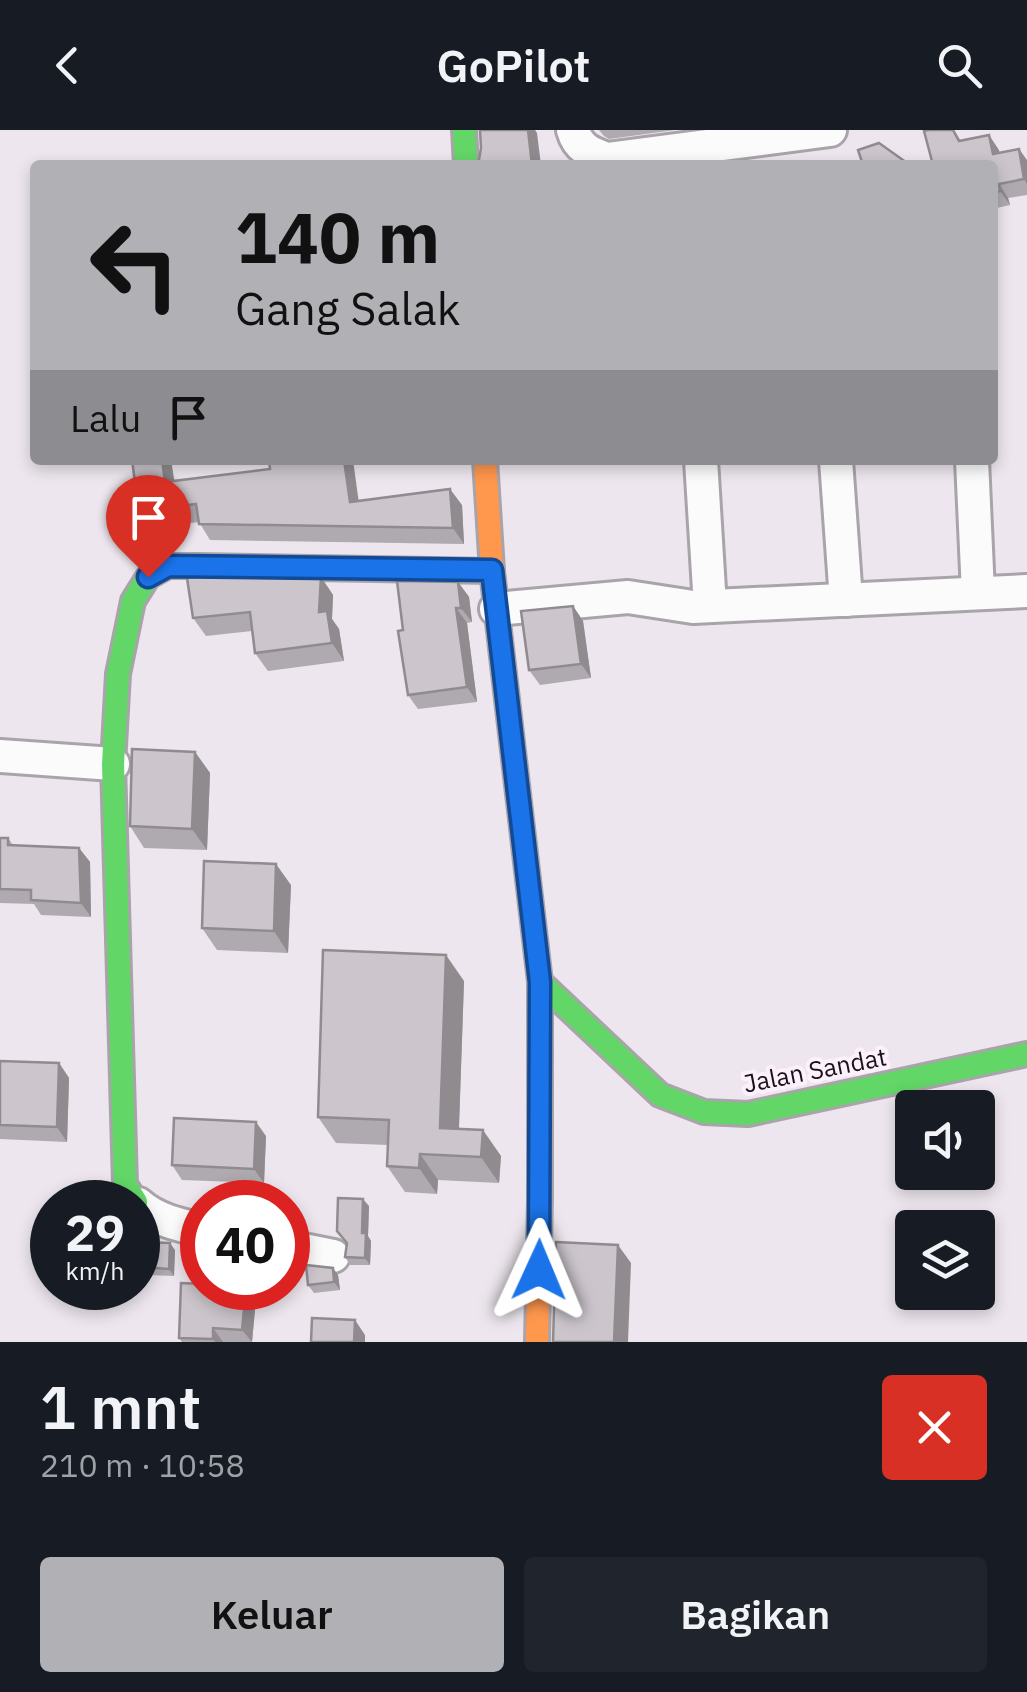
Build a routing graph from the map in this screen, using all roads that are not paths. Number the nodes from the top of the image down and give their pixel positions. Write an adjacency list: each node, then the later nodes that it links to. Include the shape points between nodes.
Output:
1 (464, 130): 4 (street)
2 (573, 130): 3 (street, via 587,152 608,159)
3 (830, 130)
4 (466, 160)
5 (485, 465): 9 (street)
6 (700, 465): 13 (street)
7 (836, 465): 12 (street)
8 (972, 465): 11 (street)
9 (492, 570): 14 (street); 16 (street, via 168,566 148,577 133,601 118,674)
10 (1027, 591): 11 (street)
11 (978, 594): 12 (street)
12 (846, 600): 13 (street)
13 (710, 606): 14 (street, via 628,597)
14 (496, 609): 17 (street)
15 (0, 756): 16 (street)
16 (113, 764): 19 (street)
17 (540, 982): 18 (street, Jalan Sandat, via 660,1095 704,1112 748,1114); 22 (street)
18 (1027, 1054)
19 (125, 1180)
20 (310, 1251): 21 (street)
21 (333, 1256)
22 (538, 1342)

